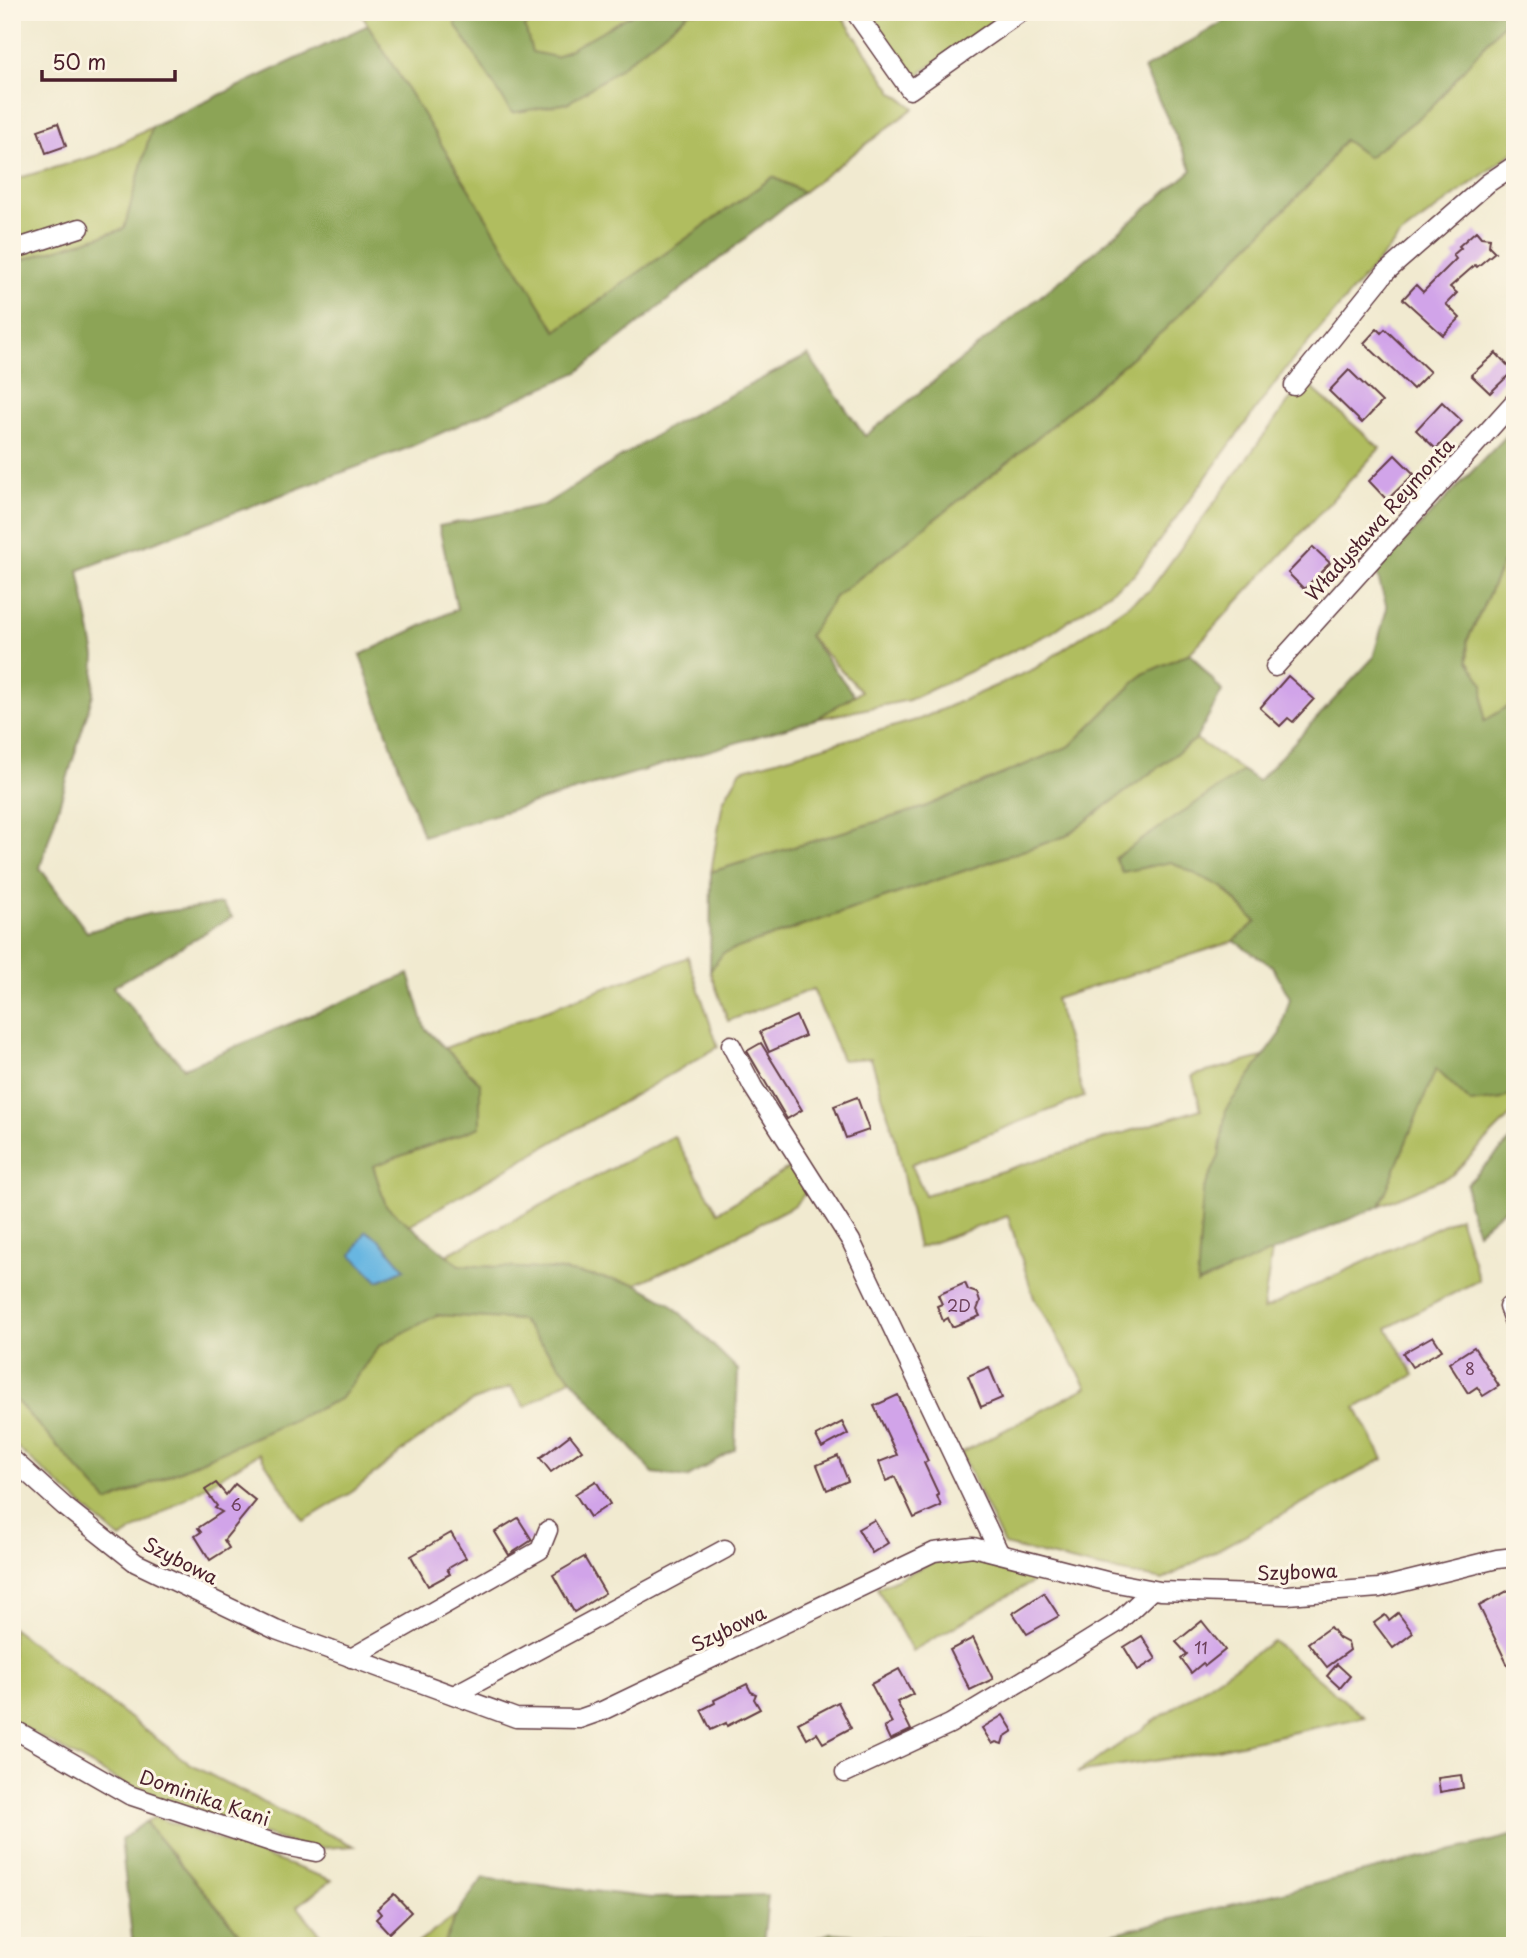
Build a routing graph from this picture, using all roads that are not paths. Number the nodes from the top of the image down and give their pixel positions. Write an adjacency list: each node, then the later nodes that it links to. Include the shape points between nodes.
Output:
1 (855, 12): 2 (street, via 910,90)
2 (1021, 12)
3 (1515, 165): 6 (street, via 1488,183 1387,272)
4 (80, 228): 5 (street)
5 (12, 250)
6 (1294, 386)
7 (1515, 401): 8 (street, Władysława Reymonta)
8 (1275, 667)
9 (731, 1045): 15 (street, via 851,1241)
10 (1508, 1307): 11 (street)
11 (1515, 1325)
12 (12, 1459): 18 (street, Szybowa, via 136,1563 276,1630)
13 (548, 1530): 18 (street, via 540,1550)
14 (725, 1549): 19 (street)
15 (999, 1552): 17 (street, Szybowa); 19 (street, Szybowa, via 973,1547 934,1552 579,1719 516,1718)
16 (1515, 1558): 17 (street, Szybowa, via 1379,1588 1287,1595)
17 (1152, 1590): 21 (street, via 1117,1623 950,1724)
18 (351, 1658): 19 (street, Szybowa)
19 (454, 1695)
20 (12, 1728): 22 (street, Dominika Kani, via 129,1795 280,1845)
21 (845, 1773)
22 (316, 1852)

